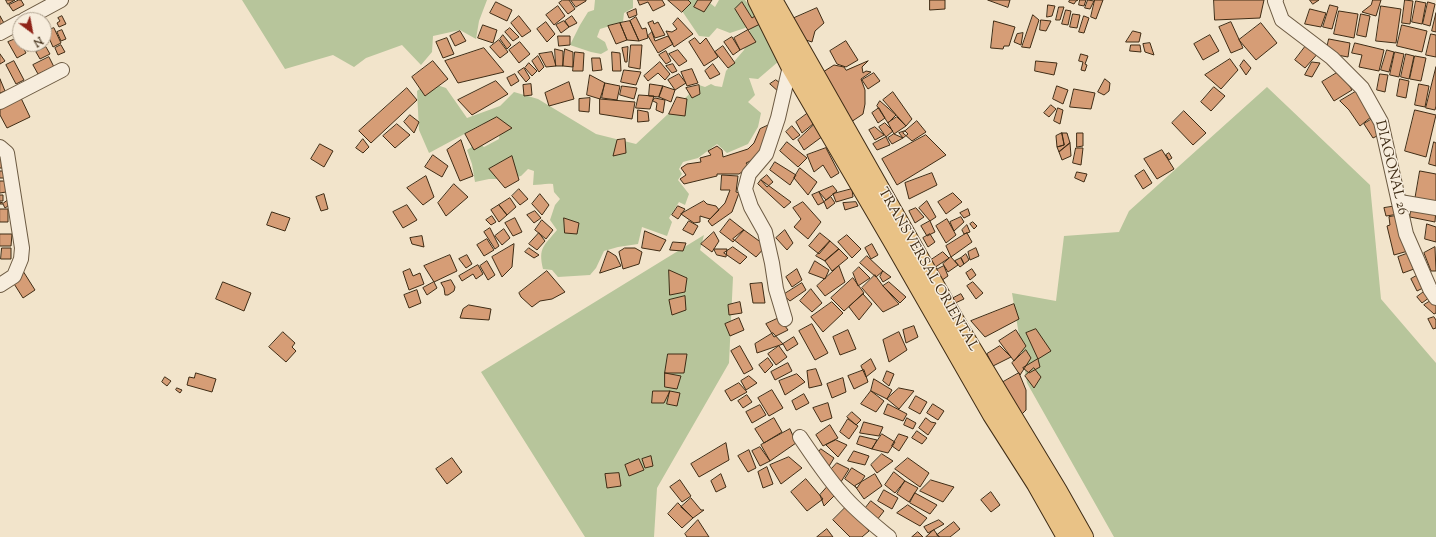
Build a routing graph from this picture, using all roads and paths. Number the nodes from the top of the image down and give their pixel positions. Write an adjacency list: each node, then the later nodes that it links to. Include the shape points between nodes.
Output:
1 (61, 0): 5 (street)
2 (756, 0): 8 (main road, TRANSVERSAL ORIENTAL)
3 (773, 0): 17 (main road, TRANSVERSAL ORIENTAL)
4 (1276, 0): 12 (street, DIAGONAL 26, via 1282,20 1332,58 1362,88 1381,122)
5 (39, 12)
6 (12, 26): 7 (street)
7 (0, 33)
8 (790, 66): 16 (street, via 778,118 766,154 749,174 745,189 751,207 765,232); 17 (main road, TRANSVERSAL ORIENTAL)
9 (62, 70): 10 (street)
10 (0, 102)
11 (0, 147): 14 (street, via 7,153 22,248 21,259 14,276)
12 (1400, 202): 13 (street); 15 (street, DIAGONAL 26, via 1406,234)
13 (1436, 208)
14 (0, 285)
15 (1434, 293)
16 (784, 319)
17 (947, 320): 20 (main road, TRANSVERSAL ORIENTAL, via 985,403); 21 (main road, TRANSVERSAL ORIENTAL, via 1058,491)
18 (800, 437): 19 (street, via 843,495)
19 (889, 537)
20 (1066, 537)
21 (1084, 537)

